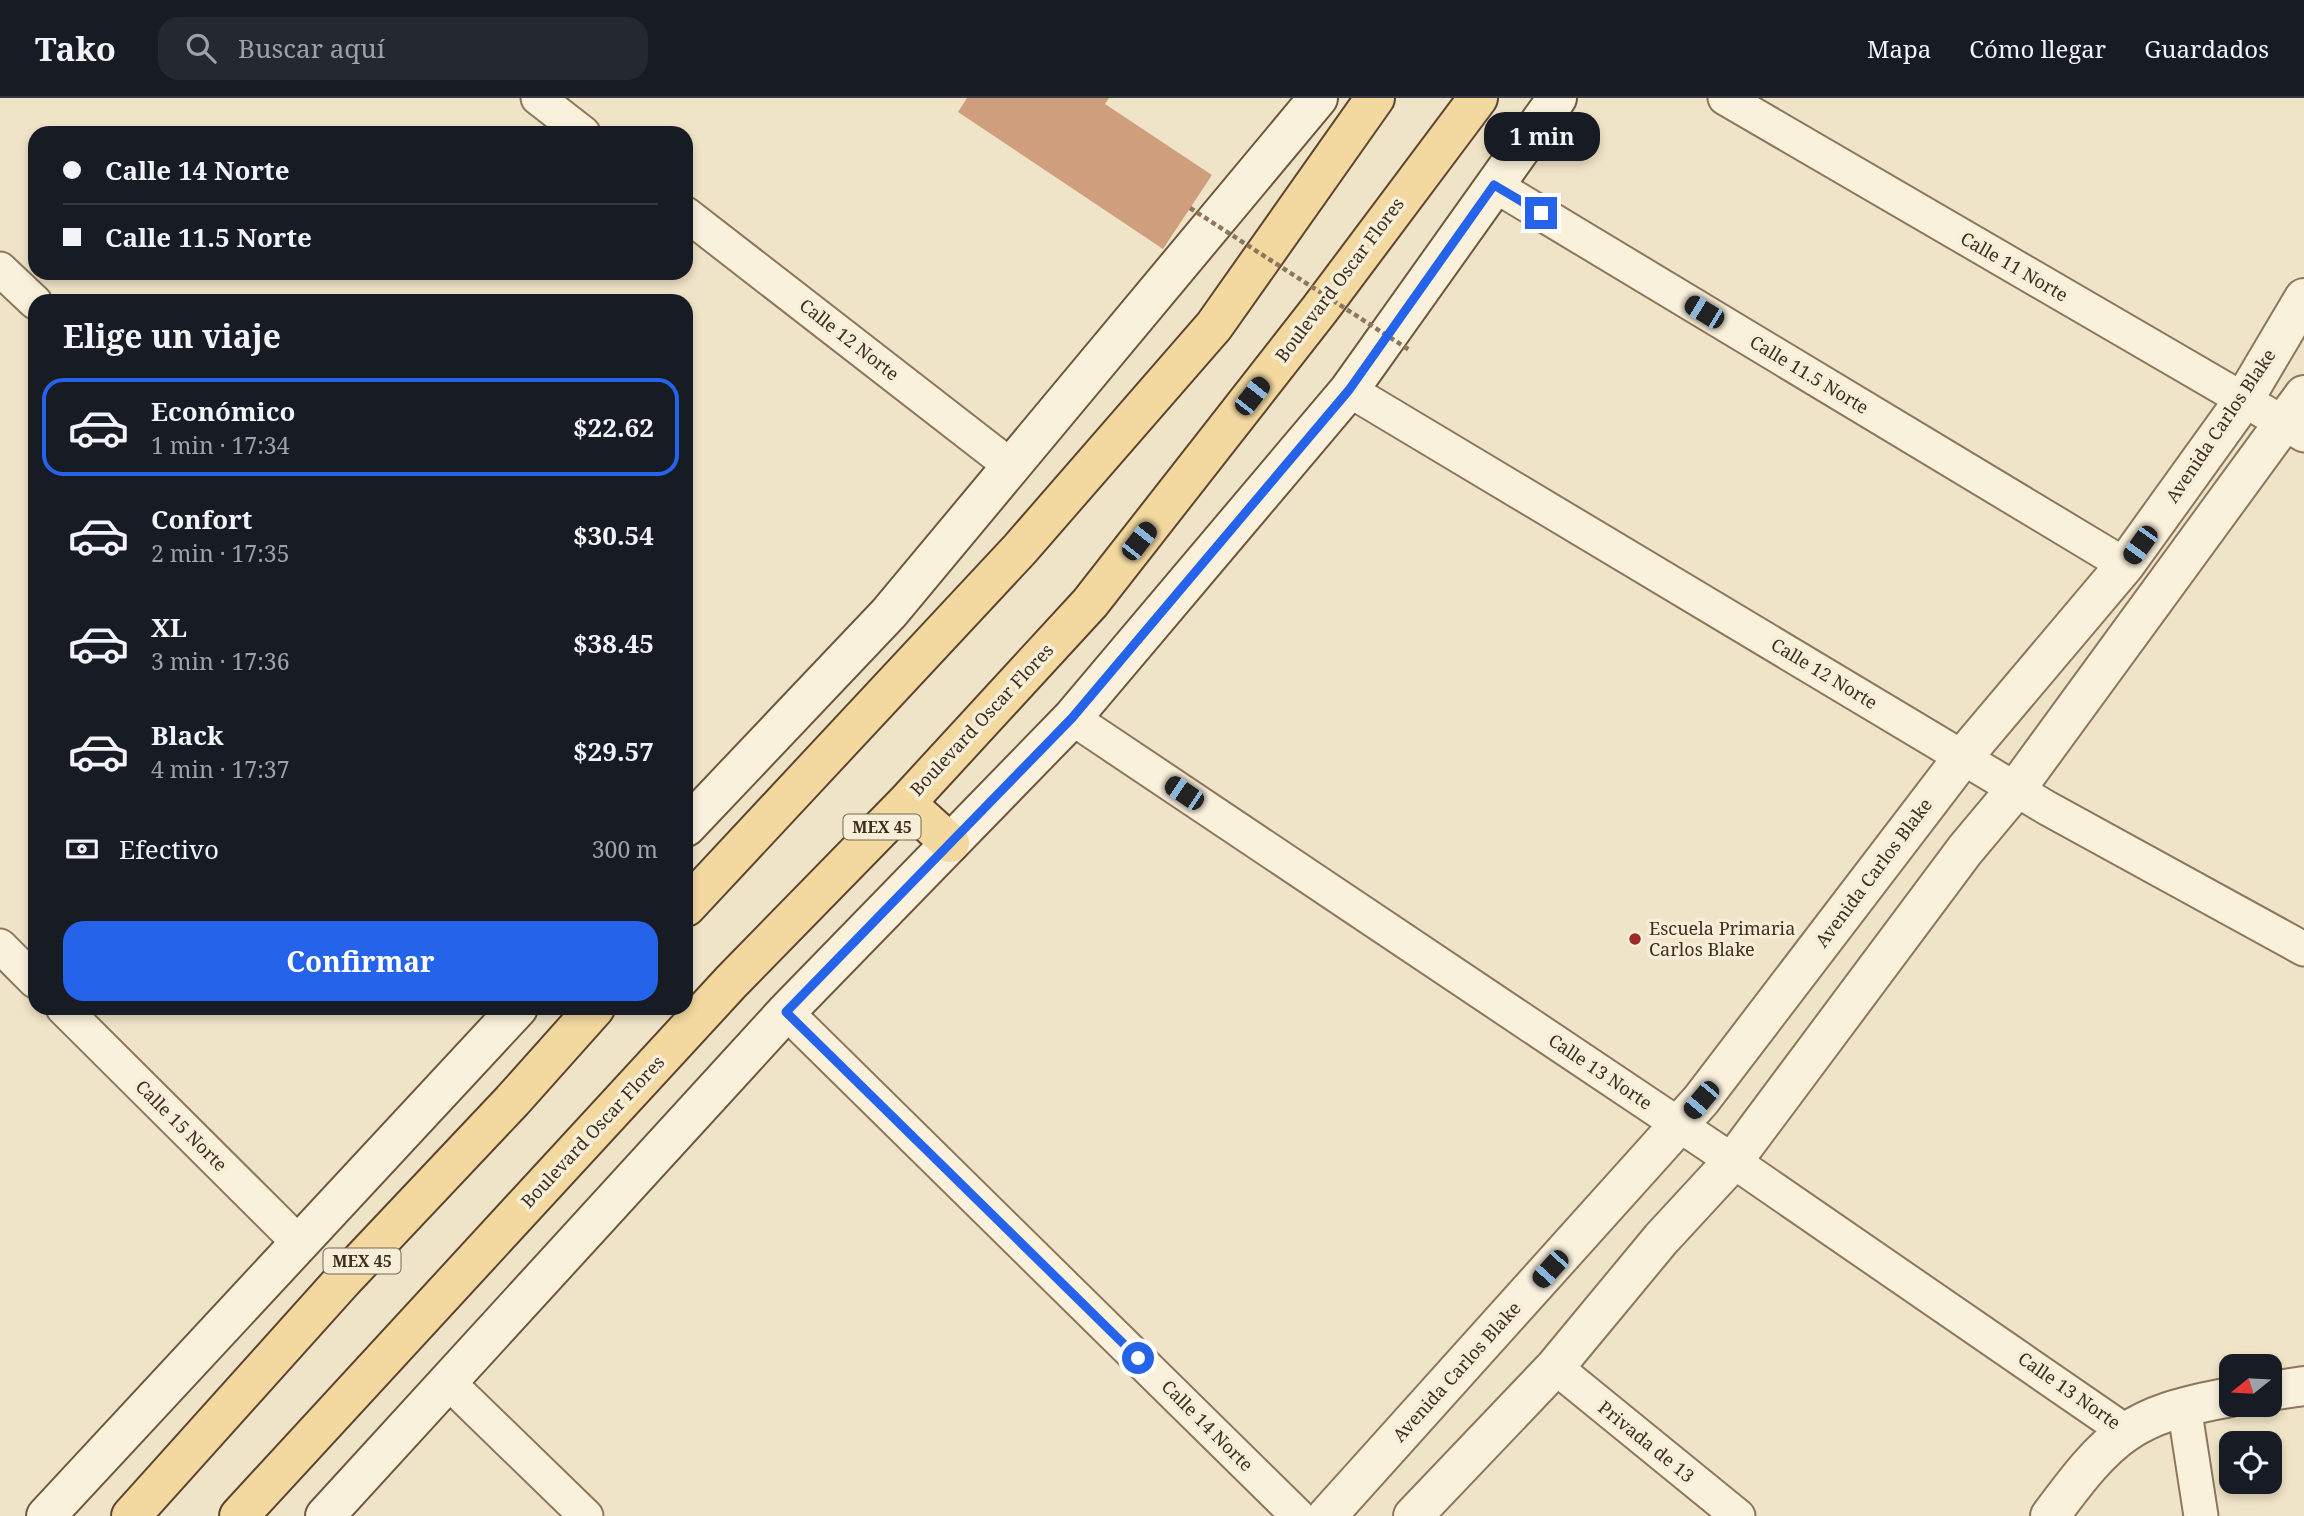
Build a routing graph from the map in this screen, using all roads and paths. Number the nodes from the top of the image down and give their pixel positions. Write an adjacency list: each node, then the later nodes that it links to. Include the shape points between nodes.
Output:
1 (538, 98): 7 (street)
2 (1318, 98): 18 (main road)
3 (1375, 98): 26 (main road, via 1214,326 1020,549)
4 (1478, 98): 23 (main road, Boulevard Oscar Flores / MEX 45, via 1090,603)
5 (1557, 98): 8 (main road)
6 (1725, 98): 16 (street, Calle 11 Norte)
7 (574, 126)
8 (1494, 185): 15 (main road); 19 (street, Calle 11.5 Norte)
9 (1190, 208): 14 (path, bridge)
10 (693, 219): 18 (street, Calle 12 Norte)
11 (0, 269): 12 (street)
12 (28, 295)
13 (2304, 298): 16 (main road, Avenida Carlos Blake)
14 (1411, 351)
15 (1349, 390): 20 (main road); 21 (street, Calle 12 Norte)
16 (2243, 401): 17 (street, Calle 11 Norte); 19 (main road, Avenida Carlos Blake)
17 (2298, 418): 22 (main road)
18 (1012, 467): 24 (main road, via 889,613)
19 (2125, 565): 21 (main road, Avenida Carlos Blake)
20 (1072, 718): 25 (main road); 34 (street, Calle 13 Norte)
21 (1963, 757): 22 (street, Calle 12 Norte); 34 (main road, Avenida Carlos Blake)
22 (2016, 789): 28 (street, Calle 12 Norte); 35 (main road, via 1965,850)
23 (906, 803): 25 (main road); 46 (main road, Boulevard Oscar Flores / MEX 45, via 731,982)
24 (693, 820)
25 (950, 843): 30 (main road)
26 (693, 899)
27 (0, 946): 29 (street)
28 (2304, 949)
29 (28, 974)
30 (786, 1012): 38 (main road); 49 (street, Calle 14 Norte)
31 (70, 1015): 36 (street, Calle 15 Norte)
32 (512, 1015): 36 (main road)
33 (589, 1015): 45 (main road, MEX 45)
34 (1680, 1125): 35 (street, Calle 13 Norte); 50 (main road, Avenida Carlos Blake)
35 (1733, 1161): 37 (main road); 43 (street, Calle 13 Norte)
36 (300, 1244): 44 (main road)
37 (1555, 1367): 51 (main road); 52 (street, Privada de 13)
38 (448, 1382): 47 (main road); 48 (street)
39 (2304, 1386): 40 (main road)
40 (2282, 1389)
41 (2219, 1399): 42 (main road)
42 (2184, 1406): 43 (main road); 54 (street)
43 (2125, 1431): 53 (main road, via 2081,1474)
44 (46, 1516)
45 (131, 1516)
46 (239, 1516)
47 (325, 1516)
48 (586, 1516)
49 (1298, 1516)
50 (1327, 1516)
51 (1413, 1516)
52 (1738, 1516)
53 (2050, 1516)
54 (2201, 1516)

